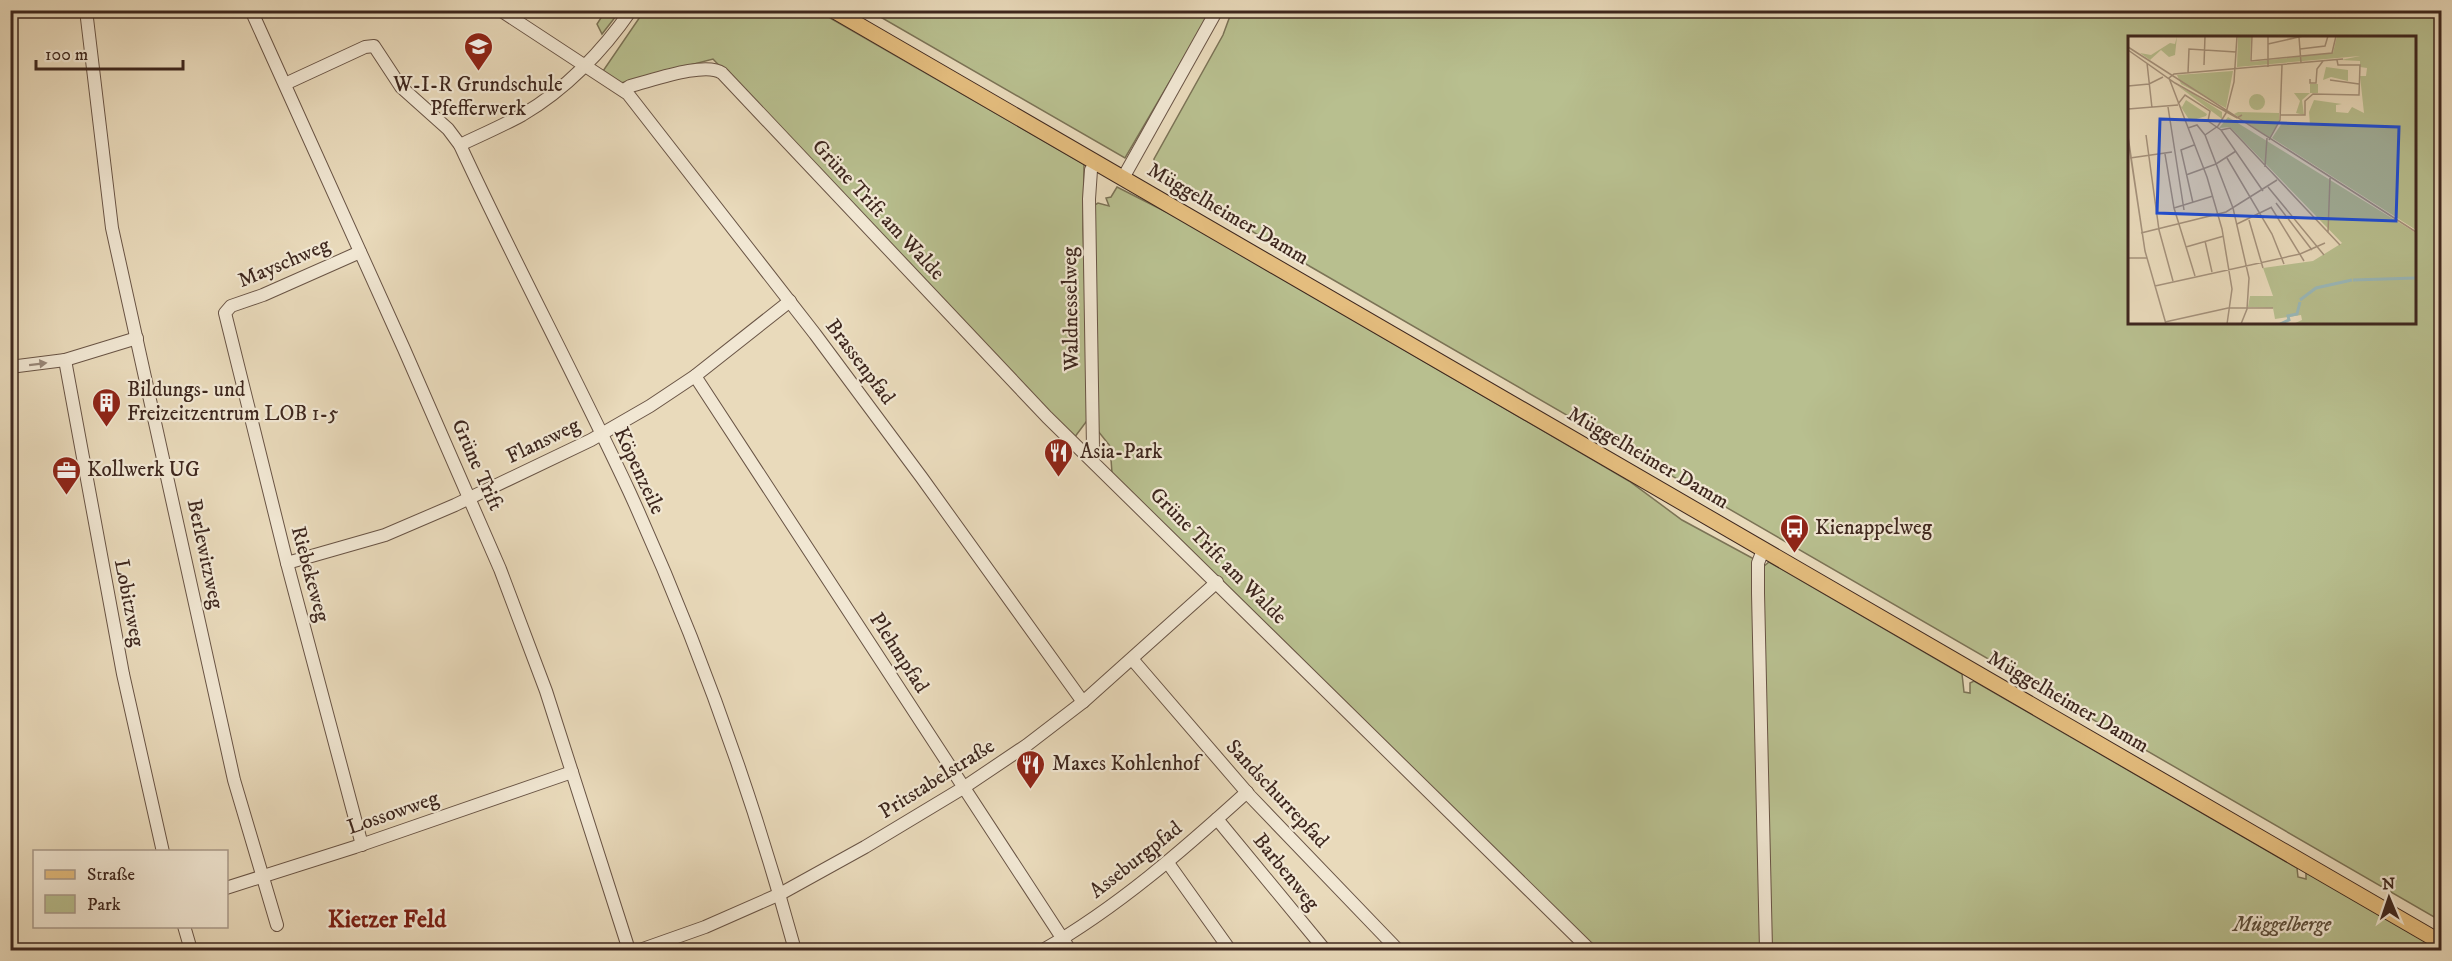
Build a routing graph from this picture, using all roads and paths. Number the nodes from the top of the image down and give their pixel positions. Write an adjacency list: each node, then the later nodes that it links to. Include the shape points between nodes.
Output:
1 (86, 10): 16 (street, Berlewitzweg, via 112,228)
2 (251, 10): 8 (street, Grüne Trift)
3 (500, 10): 7 (street)
4 (631, 10): 7 (street)
5 (833, 10): 11 (main road, Müggelheimer Damm)
6 (1216, 10): 12 (street)
7 (584, 66): 9 (street, Brassenpfad); 10 (street, via 527,111)
8 (285, 84): 10 (street, Köpenzeile, via 374,46 401,87); 13 (street, Grüne Trift)
9 (624, 90): 14 (street, Brassenpfad); 21 (street, Grüne Trift am Walde, via 705,68 718,70 1047,417)
10 (460, 145): 20 (street, Köpenzeile)
11 (1096, 162): 12 (main road, Müggelheimer Damm); 21 (street, Waldnesselweg, via 1091,170 1089,199 1093,448)
12 (1123, 178): 23 (main road, Müggelheimer Damm)
13 (360, 252): 15 (street, Mayschweg, via 231,306); 22 (street, Grüne Trift)
14 (790, 301): 19 (street, Flansweg); 27 (street, Brassenpfad)
15 (225, 313): 24 (street, Riebekeweg)
16 (137, 338): 17 (street); 35 (street, Berlewitzweg, via 234,780)
17 (65, 360): 18 (street, one-way to 17); 33 (street, Lobitzweg, via 125,684)
18 (10, 367)
19 (695, 376): 20 (street, Flansweg); 29 (street, Plehmpfad)
20 (601, 434): 22 (street, Flansweg); 37 (street, Köpenzeile, via 650,540 711,689)
21 (1087, 454): 25 (street, Grüne Trift am Walde)
22 (470, 498): 24 (street, Flansweg, via 385,535); 28 (street, Grüne Trift, via 529,644)
23 (1763, 550): 41 (main road, Müggelheimer Damm); 52 (street, via 1758,563 1758,593)
24 (286, 563): 32 (street, Riebekeweg)
25 (1217, 582): 26 (street, Pritstabelstraße); 51 (street, Grüne Trift am Walde)
26 (1132, 659): 27 (street, Pritstabelstraße); 30 (street, Sandschurrepfad)
27 (1083, 702): 29 (street, Pritstabelstraße)
28 (572, 772): 32 (street, Lossowweg); 43 (street, Grüne Trift)
29 (963, 788): 37 (street, Pritstabelstraße); 40 (street, Plehmpfad)
30 (1247, 792): 31 (street, Asseburgpfad); 50 (street, Sandschurrepfad)
31 (1217, 819): 34 (street, Asseburgpfad); 49 (street, Barbenweg)
32 (362, 845): 35 (street, Lossowweg)
33 (164, 850)
34 (1168, 863): 40 (street, Asseburgpfad); 48 (street)
35 (263, 877): 36 (street, Lossowweg); 38 (street, Berlewitzweg)
36 (228, 887)
37 (780, 894): 44 (street, Pritstabelstraße); 45 (street, Köpenzeile)
38 (277, 925)
39 (184, 928): 42 (street)
40 (1062, 940): 46 (street, Asseburgpfad); 47 (street, Plehmpfad)
41 (2442, 943)
42 (191, 951)
43 (628, 951)
44 (640, 951)
45 (795, 951)
46 (1042, 951)
47 (1070, 951)
48 (1230, 951)
49 (1325, 951)
50 (1398, 951)
51 (1590, 951)
52 (1766, 951)

